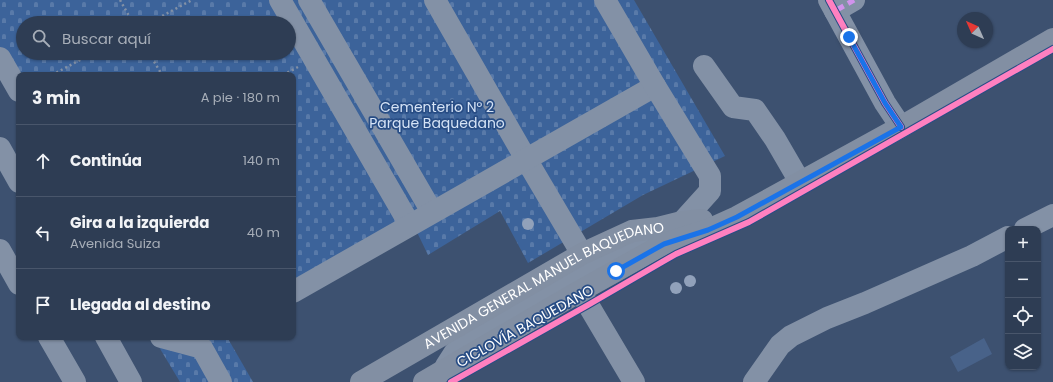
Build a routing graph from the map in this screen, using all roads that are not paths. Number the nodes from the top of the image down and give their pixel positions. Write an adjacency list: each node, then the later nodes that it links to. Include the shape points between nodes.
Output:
1 (280, 0): 7 (street)
2 (309, 0): 19 (street)
3 (435, 0): 16 (street)
4 (605, 0): 13 (street)
5 (854, 0): 6 (street)
6 (832, 5): 14 (street, via 885,103)
7 (289, 16)
8 (296, 28): 23 (street)
9 (1053, 39): 14 (main road, AVENIDA GENERAL MANUEL BAQUEDANO)
10 (0, 58): 12 (street)
11 (704, 66): 18 (street, via 733,106 755,110)
12 (16, 86)
13 (655, 86): 16 (street); 22 (street, via 710,176 710,191)
14 (901, 127): 18 (main road, AVENIDA GENERAL MANUEL BAQUEDANO)
15 (0, 148): 17 (street)
16 (526, 159): 19 (street); 27 (street)
17 (16, 177)
18 (800, 182): 21 (main road, AVENIDA GENERAL MANUEL BAQUEDANO)
19 (432, 212): 23 (street)
20 (1053, 215): 24 (street)
21 (737, 217): 22 (main road, AVENIDA GENERAL MANUEL BAQUEDANO); 30 (main road, AVENIDA GENERAL MANUEL BAQUEDANO, via 708,230 664,244)
22 (682, 222): 27 (main road, AVENIDA GENERAL MANUEL BAQUEDANO, via 632,231); 35 (street, via 624,252 477,337 455,352)
23 (410, 225): 29 (street)
24 (1031, 226)
25 (1005, 239): 42 (street, via 972,256 791,336 780,345)
26 (0, 250): 28 (street)
27 (582, 254): 39 (main road, AVENIDA GENERAL MANUEL BAQUEDANO)
28 (16, 279)
29 (296, 290)
30 (580, 291): 35 (main road, AVENIDA GENERAL MANUEL BAQUEDANO); 41 (street)
31 (51, 340): 36 (street)
32 (108, 340): 37 (street)
33 (196, 340): 34 (street)
34 (207, 341): 38 (street)
35 (442, 377): 40 (main road, AVENIDA GENERAL MANUEL BAQUEDANO)
36 (75, 382)
37 (131, 382)
38 (221, 382)
39 (361, 382)
40 (424, 382)
41 (634, 382)
42 (754, 382)

